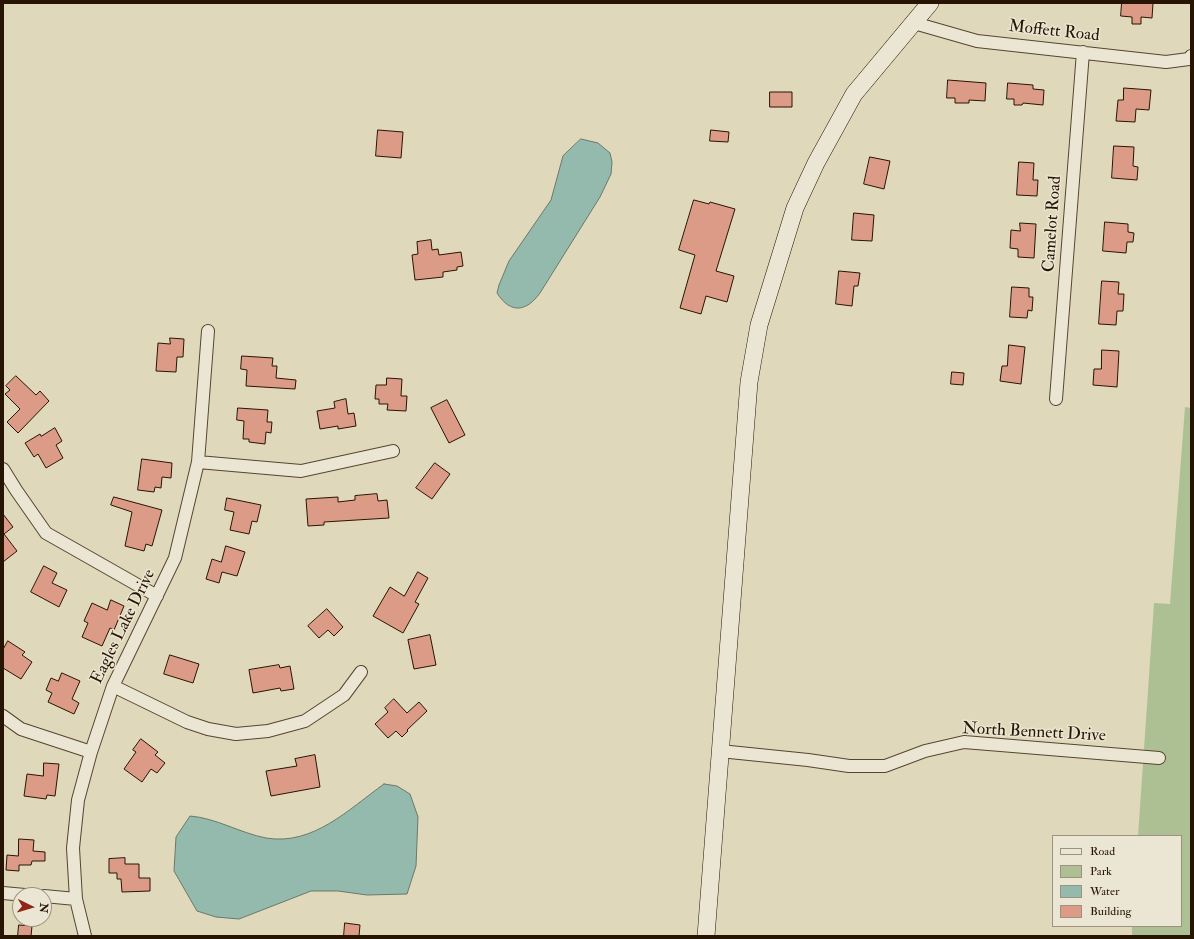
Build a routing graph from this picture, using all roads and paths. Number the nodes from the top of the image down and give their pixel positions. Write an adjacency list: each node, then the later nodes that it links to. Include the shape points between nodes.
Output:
1 (930, 3): 2 (main road)
2 (914, 22): 3 (street, Moffett Road, via 977,41); 14 (main road, via 854,94 816,163 795,208 759,325 749,382)
3 (1083, 52): 4 (street, Moffett Road, via 1166,62); 6 (street, Camelot Road)
4 (1191, 56)
5 (208, 331): 8 (street, Eagles Lake Drive)
6 (1056, 399)
7 (392, 451): 8 (street, via 301,471)
8 (198, 462): 10 (street, Eagles Lake Drive, via 175,558)
9 (3, 469): 10 (street, via 46,533)
10 (157, 596): 12 (street, Eagles Lake Drive)
11 (361, 672): 12 (street, via 344,695 305,721 268,731 236,734 187,722)
12 (112, 686): 15 (street, Eagles Lake Drive)
13 (3, 716): 15 (street, via 21,729)
14 (720, 751): 16 (street, North Bennett Drive, via 849,766 885,766 925,751 964,742); 20 (main road)
15 (90, 752): 18 (street, Eagles Lake Drive, via 78,800 73,848)
16 (1159, 758)
17 (52, 897): 18 (street)
18 (76, 899): 19 (street, Eagles Lake Drive)
19 (85, 936)
20 (706, 936)

